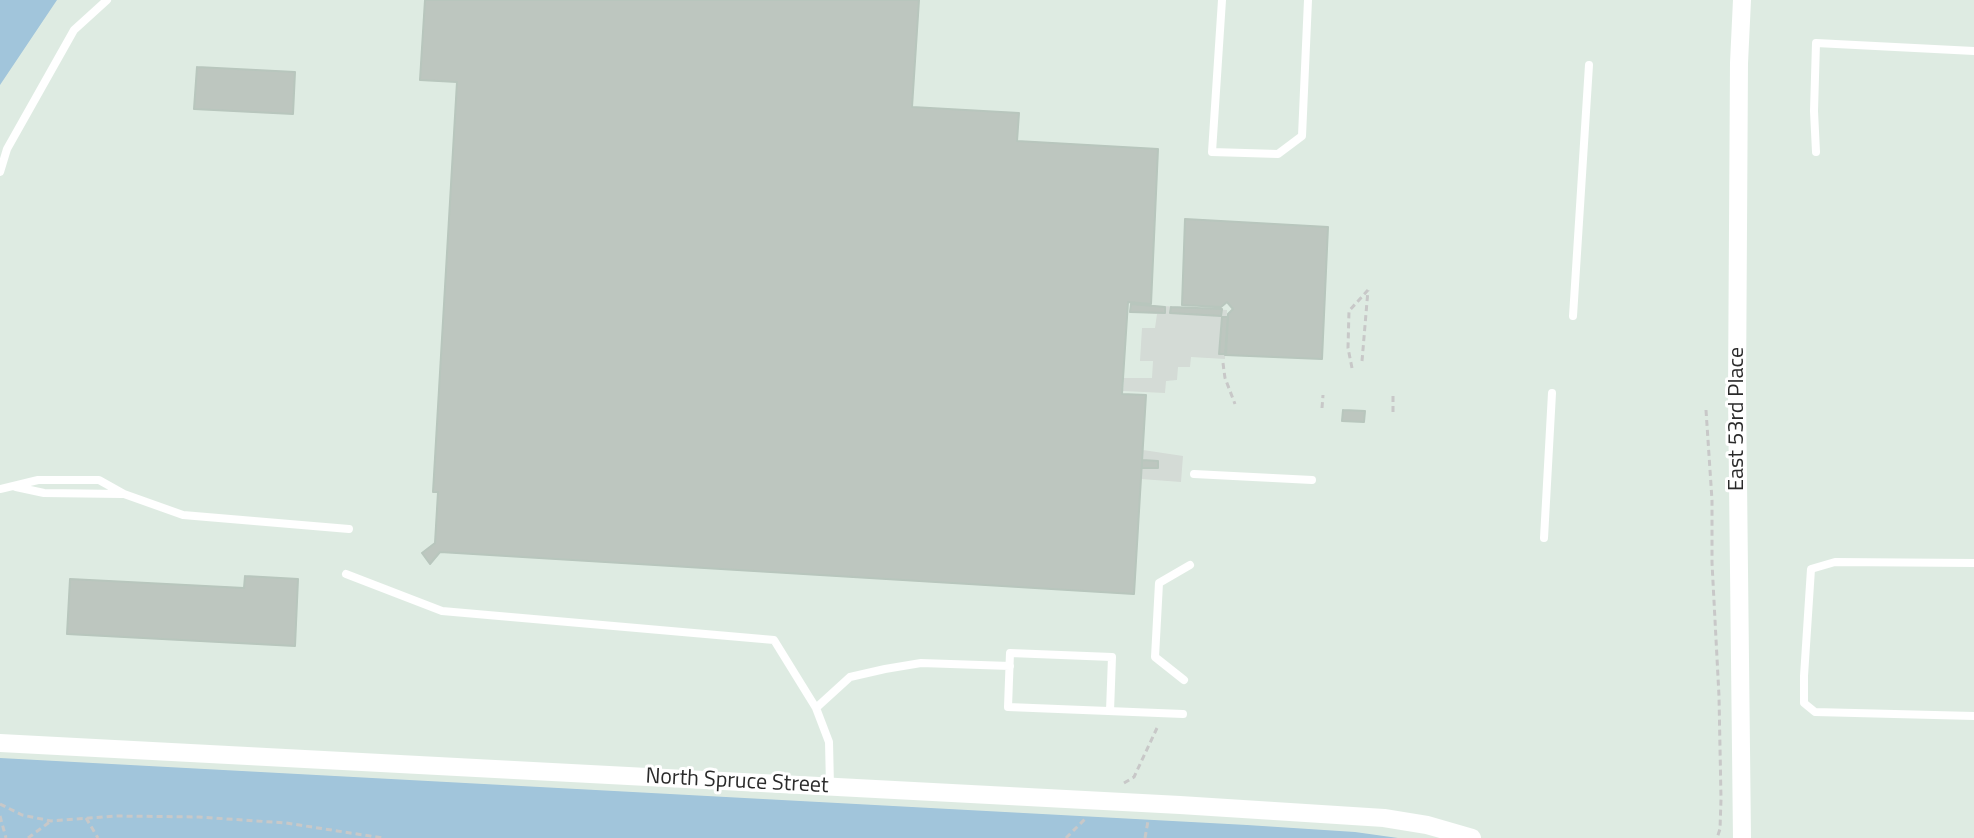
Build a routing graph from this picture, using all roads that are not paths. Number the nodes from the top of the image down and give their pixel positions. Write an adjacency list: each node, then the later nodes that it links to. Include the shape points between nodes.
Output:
1 (107, 0): 8 (lane, via 74,30 7,149)
2 (1222, 0): 3 (lane, via 1212,152 1278,154 1302,136)
3 (1308, 0)
4 (1742, 0): 30 (street, East 53rd Place, via 1737,392)
5 (1974, 51): 7 (lane, via 1816,43)
6 (1589, 65): 9 (lane)
7 (1816, 152)
8 (0, 172)
9 (1573, 316)
10 (1552, 393): 17 (lane)
11 (1194, 474): 12 (lane)
12 (1312, 480)
13 (12, 486): 14 (lane); 15 (lane, via 44,493); 15 (lane, via 38,480 99,480)
14 (0, 489)
15 (124, 494): 16 (lane, via 183,515)
16 (349, 529)
17 (1544, 538)
18 (1974, 563): 26 (lane, via 1835,562 1811,569 1804,703 1815,712)
19 (1190, 565): 22 (lane, via 1159,583 1155,657)
20 (346, 574): 23 (lane, via 442,611 774,640)
21 (1010, 666): 23 (lane, via 921,663 885,669 850,677); 24 (lane, via 1008,707); 24 (lane, via 1010,653 1112,657)
22 (1184, 680)
23 (816, 708): 28 (lane, via 829,742)
24 (1110, 711): 25 (lane)
25 (1183, 714)
26 (1974, 716)
27 (0, 743): 28 (street, North Spruce Street)
28 (830, 787): 29 (street, North Spruce Street, via 1384,818)
29 (1472, 838)
30 (1742, 838)

